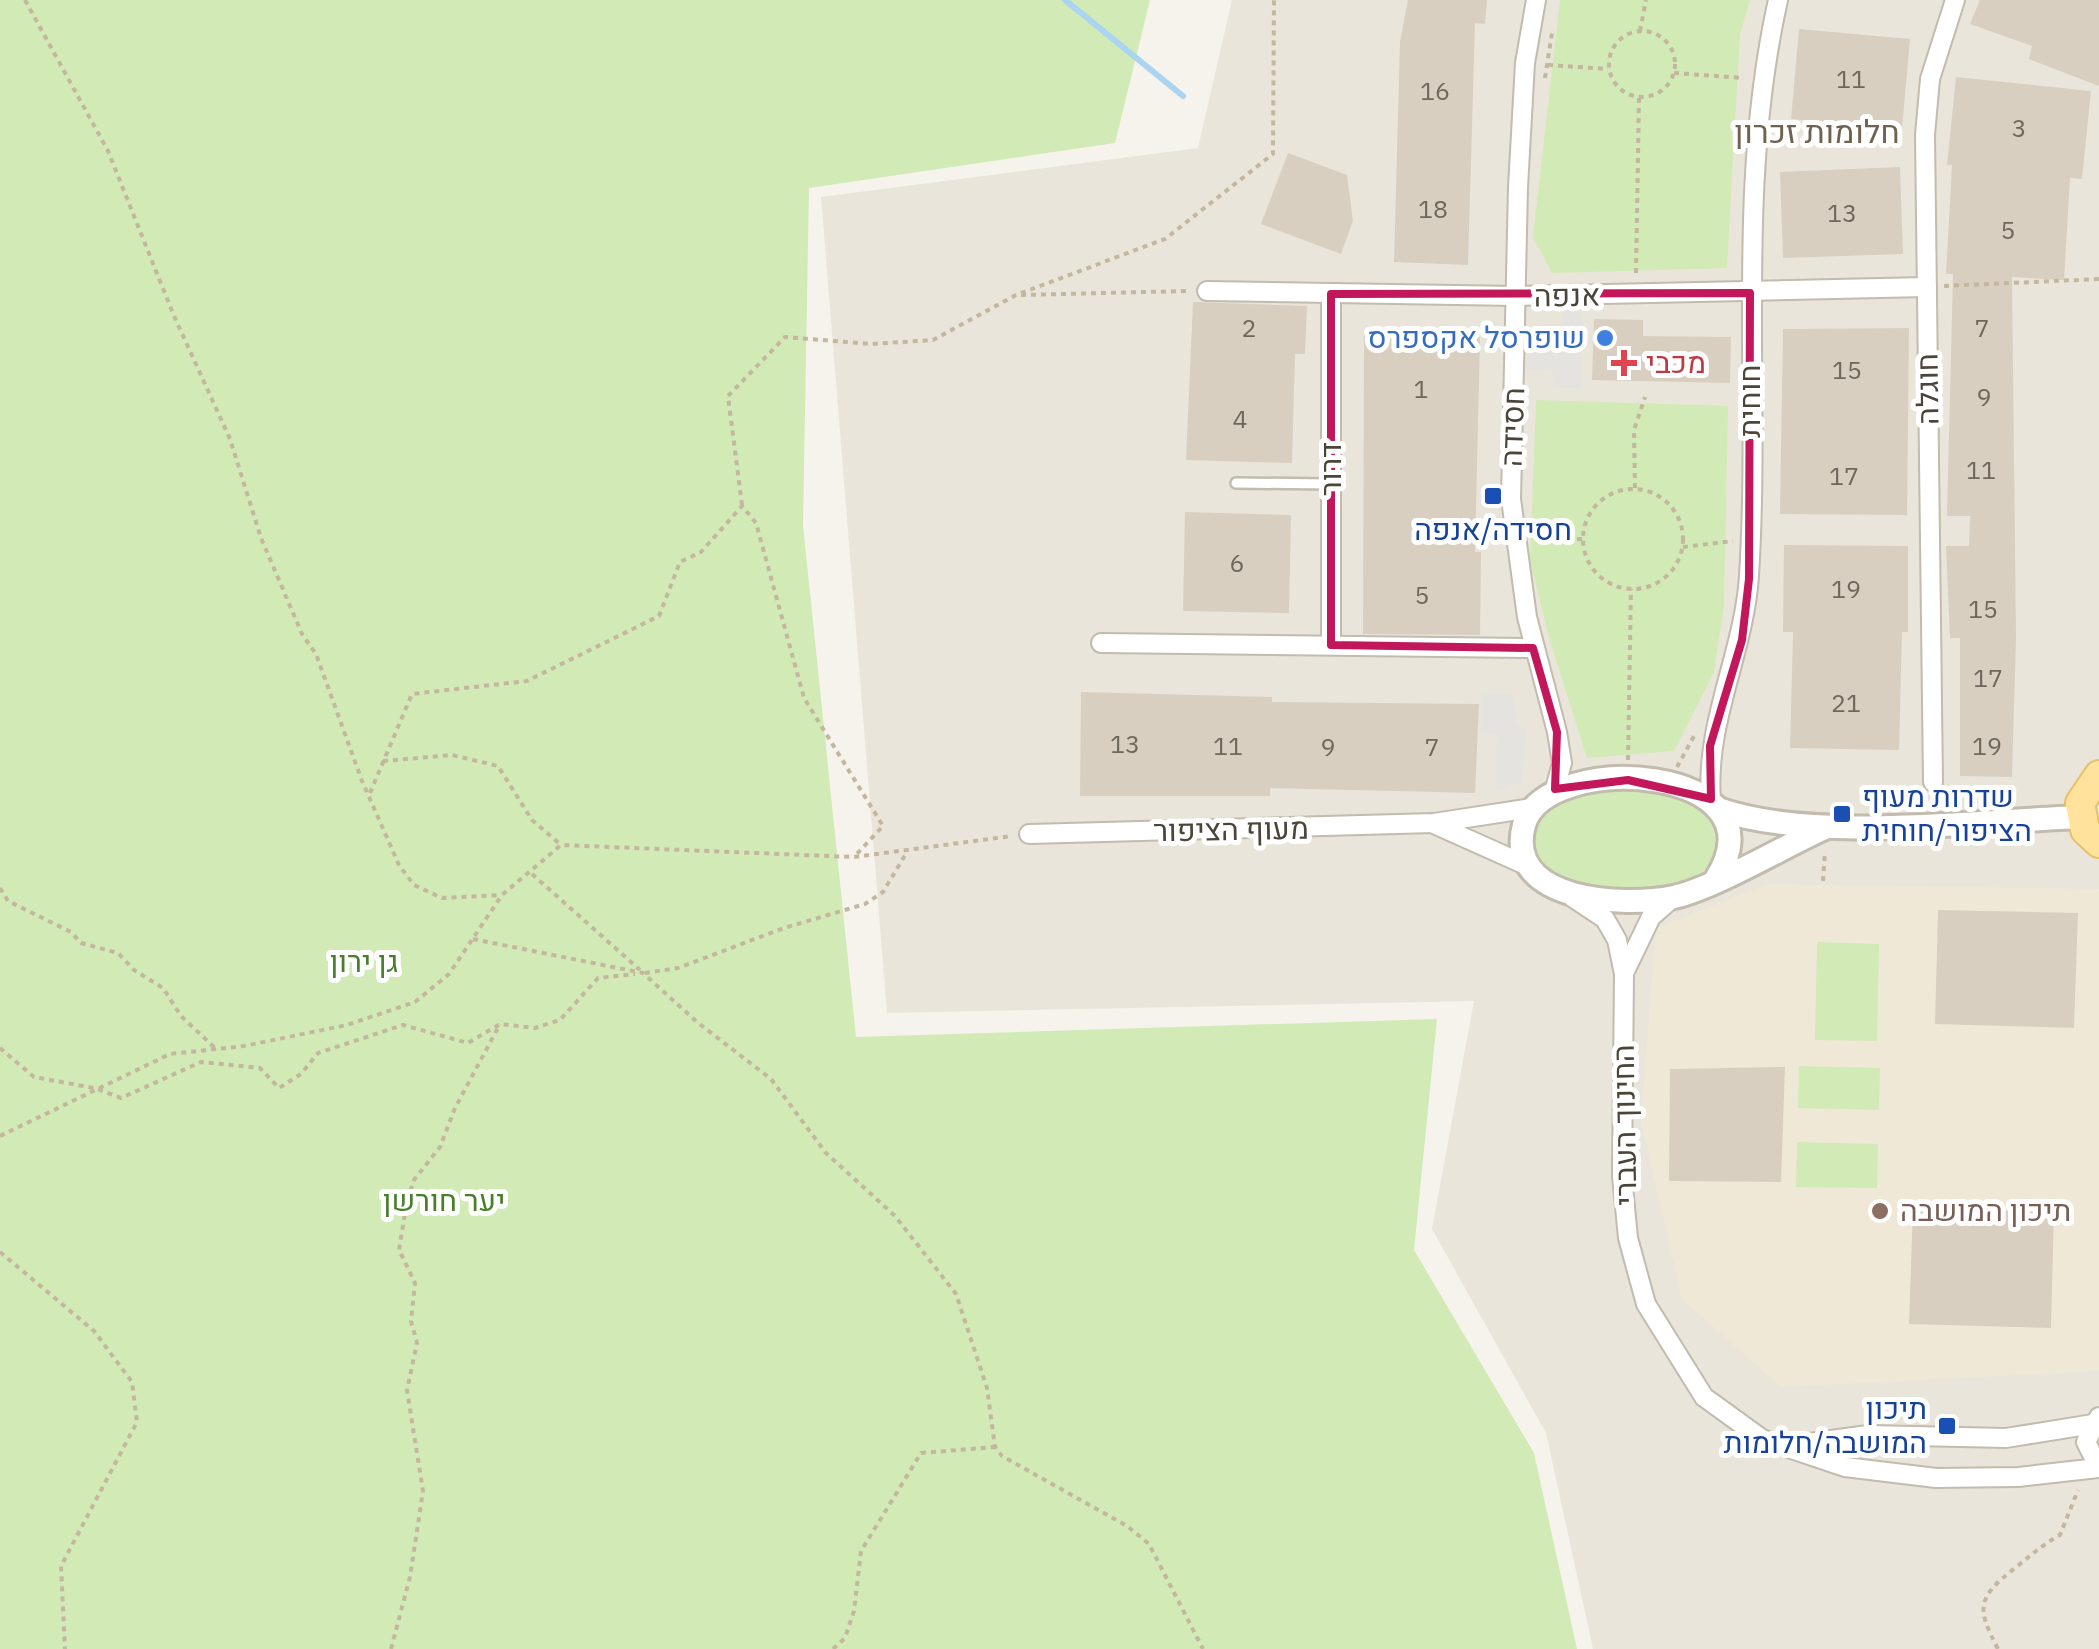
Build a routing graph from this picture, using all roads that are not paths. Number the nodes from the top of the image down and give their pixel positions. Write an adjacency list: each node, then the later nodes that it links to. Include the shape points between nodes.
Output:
1 (1536, 0): 8 (street, חסידה, via 1525,63)
2 (1778, 0): 6 (street, חוחית, via 1760,80)
3 (1955, 0): 4 (street, חוגלה, via 1930,79)
4 (1927, 287): 6 (street, אנפה); 15 (street, חוגלה)
5 (1207, 291): 7 (street, אנפה)
6 (1750, 293): 8 (street, אנפה); 17 (street, חוחית, via 1750,538 1742,640 1710,746)
7 (1331, 294): 8 (street, אנפה); 10 (street, דרור)
8 (1517, 296): 13 (street, חסידה, via 1511,499)
9 (1236, 484): 10 (lane)
10 (1331, 484): 12 (street, דרור)
11 (1101, 643): 12 (street)
12 (1332, 645): 13 (street)
13 (1533, 648): 16 (street, חסידה, via 1562,763)
14 (2099, 776): 19 (main road, via 2085,790)
15 (1933, 782)
16 (1555, 789): 17 (street, via 1628,780 1698,790); 18 (street)
17 (1716, 805): 21 (street, via 1753,821); 25 (street, via 1730,845)
18 (1532, 808): 20 (street, מעוף הציפור); 24 (street, via 1522,838)
19 (2080, 817): 21 (street); 23 (main road)
20 (1434, 824): 22 (street, מעוף הציפור); 24 (street, מעוף הציפור)
21 (1827, 826): 25 (street)
22 (1029, 834)
23 (2099, 844)
24 (1530, 867): 26 (street)
25 (1716, 880): 27 (street)
26 (1567, 894): 27 (street); 28 (street, החינוך העברי, via 1605,920)
27 (1674, 897): 28 (street, החינוך העברי, via 1650,917)
28 (1624, 974): 30 (street, החינוך העברי, via 1622,1176 1628,1238 1646,1304 1704,1397 1762,1439)
29 (2096, 1420): 30 (street, via 2006,1438 1868,1435); 31 (street, via 2086,1442)
30 (1789, 1446): 31 (street, החינוך העברי, via 1845,1467 1936,1478 2018,1478)
31 (2098, 1468)

